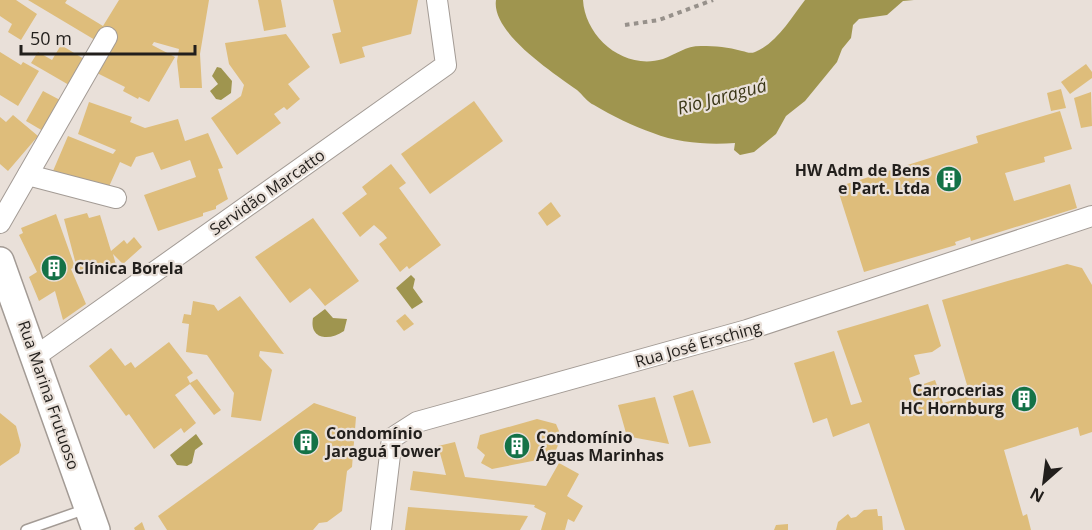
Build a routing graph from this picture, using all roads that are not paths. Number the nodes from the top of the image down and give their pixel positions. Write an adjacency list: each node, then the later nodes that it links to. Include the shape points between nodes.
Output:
1 (437, 0): 8 (street, Servidão Marcatto, via 446,65)
2 (107, 37): 3 (street)
3 (28, 175): 4 (street); 6 (street)
4 (116, 198)
5 (1092, 216): 11 (street, Rua José Ersching, via 747,330 417,422 392,438)
6 (0, 224)
7 (0, 261): 8 (street, Rua Marina Frutuoso)
8 (36, 356): 9 (street, Rua Marina Frutuoso)
9 (92, 519): 10 (lane)
10 (26, 530)
11 (381, 530)

